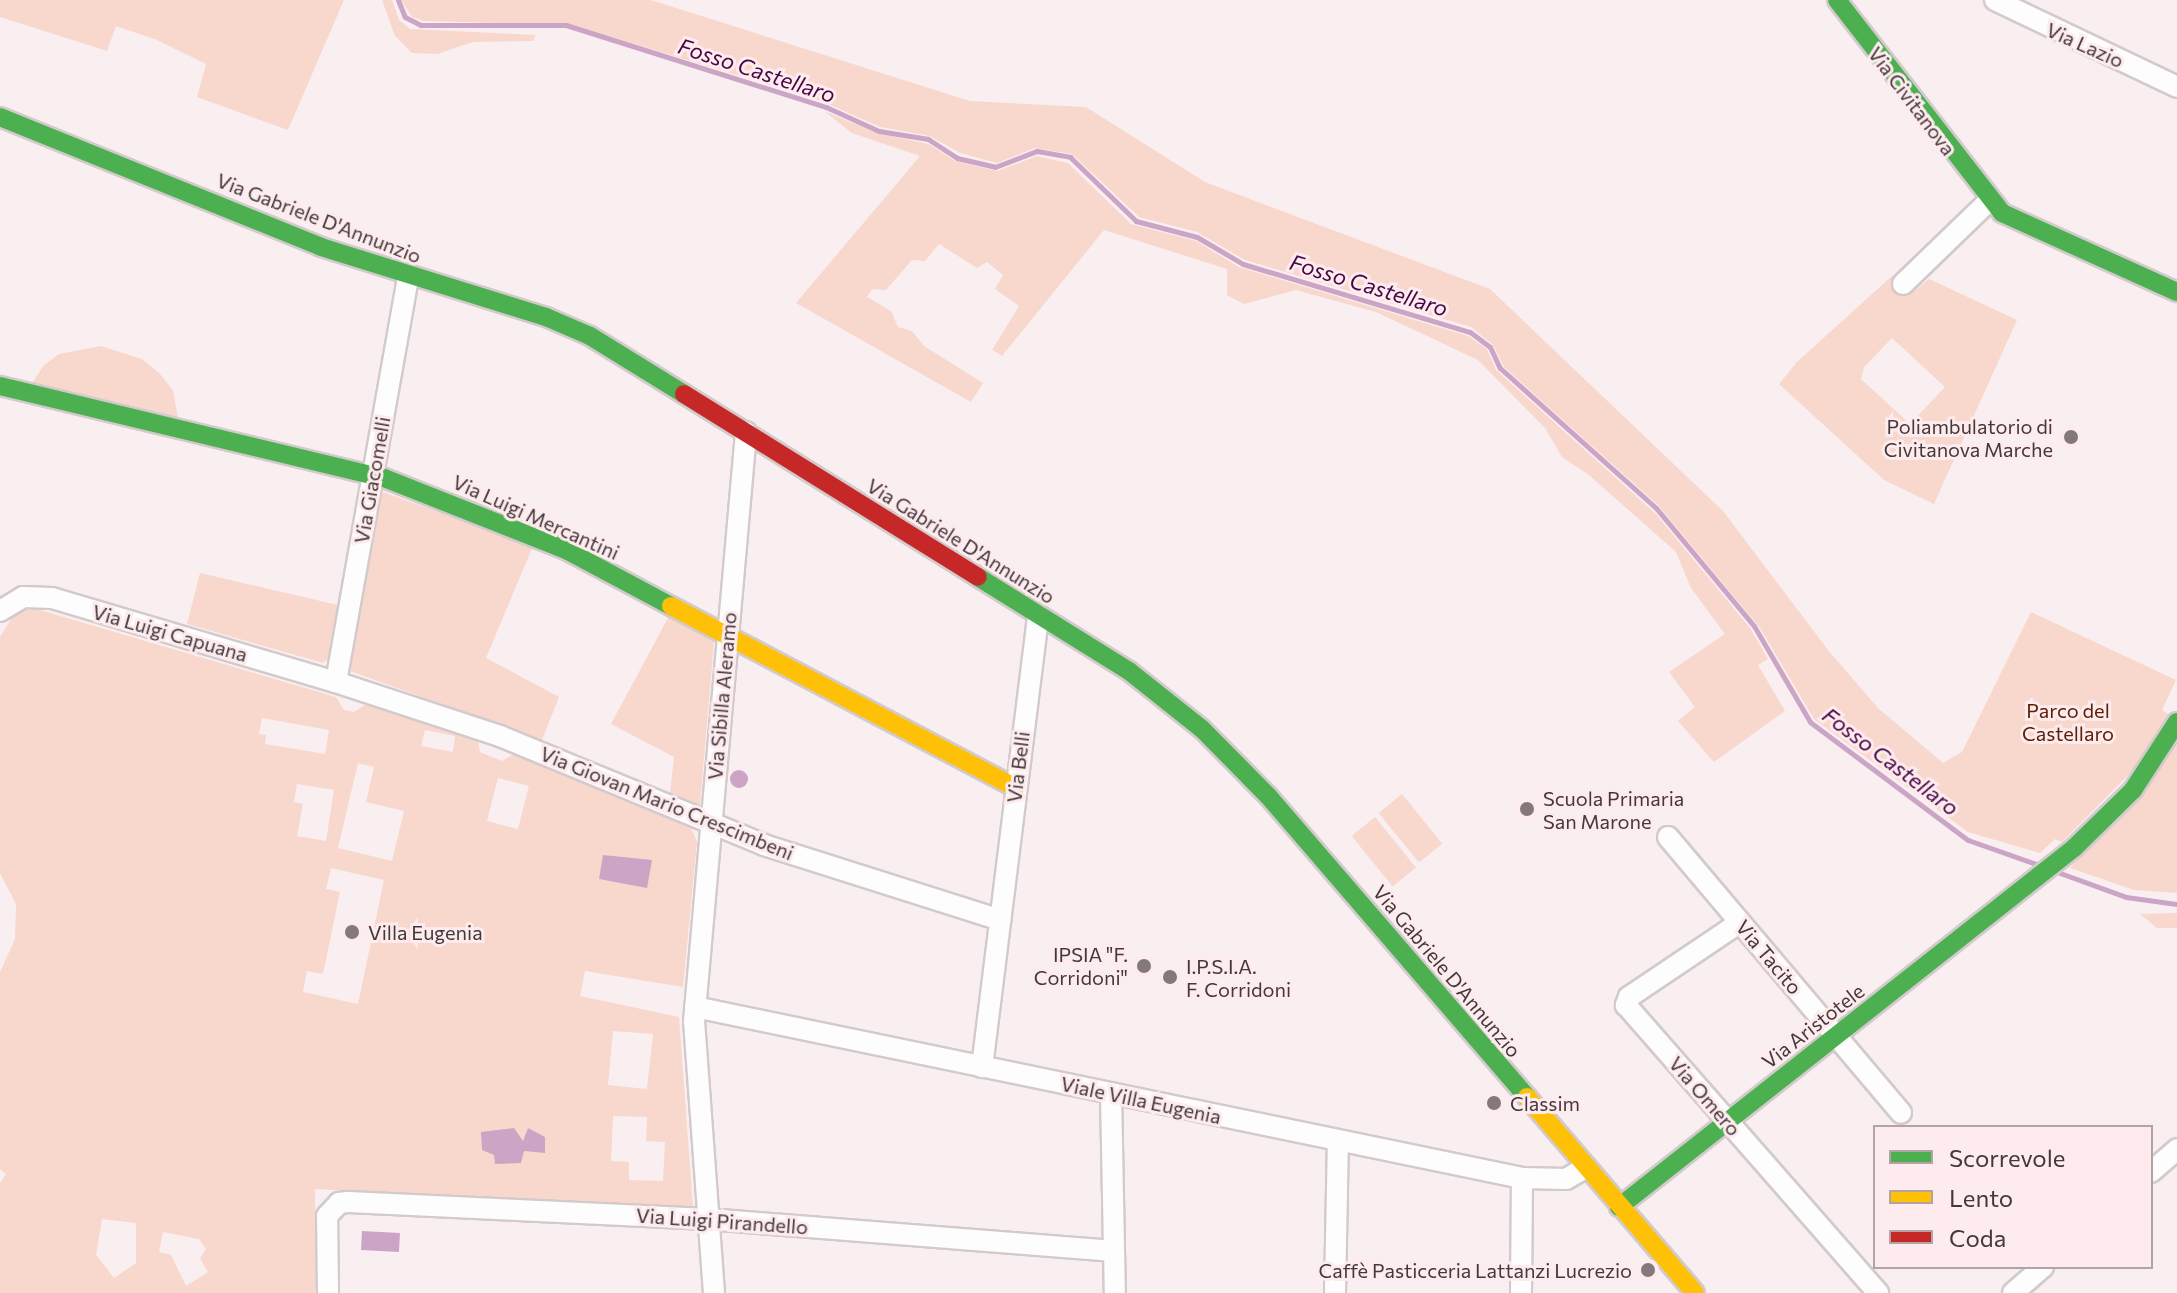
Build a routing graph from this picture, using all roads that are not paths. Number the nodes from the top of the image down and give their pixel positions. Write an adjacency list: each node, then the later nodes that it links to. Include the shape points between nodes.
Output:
1 (1837, 0): 5 (street, Via Civitanova)
2 (1996, 0): 3 (street, Via Lazio)
3 (2177, 87)
4 (0, 117): 6 (street, Via Gabriele D'Annunzio)
5 (1989, 201): 7 (street); 8 (street, Via Civitanova, via 2021,224)
6 (408, 278): 10 (street, Via Gabriele D'Annunzio, via 571,327); 11 (street, Via Giacomelli)
7 (1903, 284)
8 (2177, 292)
9 (0, 386): 11 (street, Via Luigi Mercantini)
10 (746, 432): 13 (street, Via Gabriele D'Annunzio); 14 (street, Via Sibilla Aleramo)
11 (373, 476): 14 (street, Via Luigi Mercantini, via 531,534); 15 (street, Via Giacomelli)
12 (2, 605): 15 (street, Via Luigi Capuana, via 23,597 52,598)
13 (1038, 615): 17 (street, Via Belli); 30 (street, Via Gabriele D'Annunzio, via 1147,684 1225,750)
14 (728, 636): 17 (street, Via Luigi Mercantini); 18 (street, Via Sibilla Aleramo)
15 (336, 682): 18 (street, Via Giovan Mario Crescimbeni, via 500,736)
16 (2177, 722): 23 (street, Via Aristotele, via 2133,790 2070,851)
17 (1015, 787): 20 (street, Via Belli)
18 (711, 824): 20 (street, Via Giovan Mario Crescimbeni); 22 (street, Via Sibilla Aleramo)
19 (1668, 837): 21 (street, Via Tacito)
20 (1000, 920): 24 (street, Via Belli)
21 (1739, 923): 23 (street, Via Tacito); 27 (street, Via Omero, via 1626,1002)
22 (695, 1007): 24 (street, Viale Villa Eugenia); 34 (street, Via Sibilla Aleramo)
23 (1836, 1036): 26 (street, Via Tacito); 27 (street, Via Aristotele)
24 (982, 1067): 25 (street, Viale Villa Eugenia)
25 (1111, 1093): 28 (street, Viale Villa Eugenia); 35 (street)
26 (1901, 1113)
27 (1728, 1121): 33 (street, Via Aristotele); 43 (street, Via Omero)
28 (1338, 1141): 32 (street, Viale Villa Eugenia); 40 (street)
29 (2177, 1149): 31 (street)
30 (1585, 1168): 32 (street, Viale Villa Eugenia, via 1566,1179); 33 (street, Via Gabriele D'Annunzio)
31 (2153, 1170)
32 (1522, 1178): 41 (street)
33 (1619, 1207): 42 (street, Via Gabriele D'Annunzio)
34 (708, 1219): 35 (street, Via Luigi Pirandello); 37 (street, Via Luigi Pirandello, via 348,1202 331,1208 325,1225); 38 (street, Via Sibilla Aleramo)
35 (1114, 1251): 39 (street)
36 (2041, 1269): 44 (street)
37 (328, 1293)
38 (714, 1293)
39 (1115, 1293)
40 (1335, 1293)
41 (1521, 1293)
42 (1695, 1293)
43 (1878, 1293)
44 (2013, 1293)

